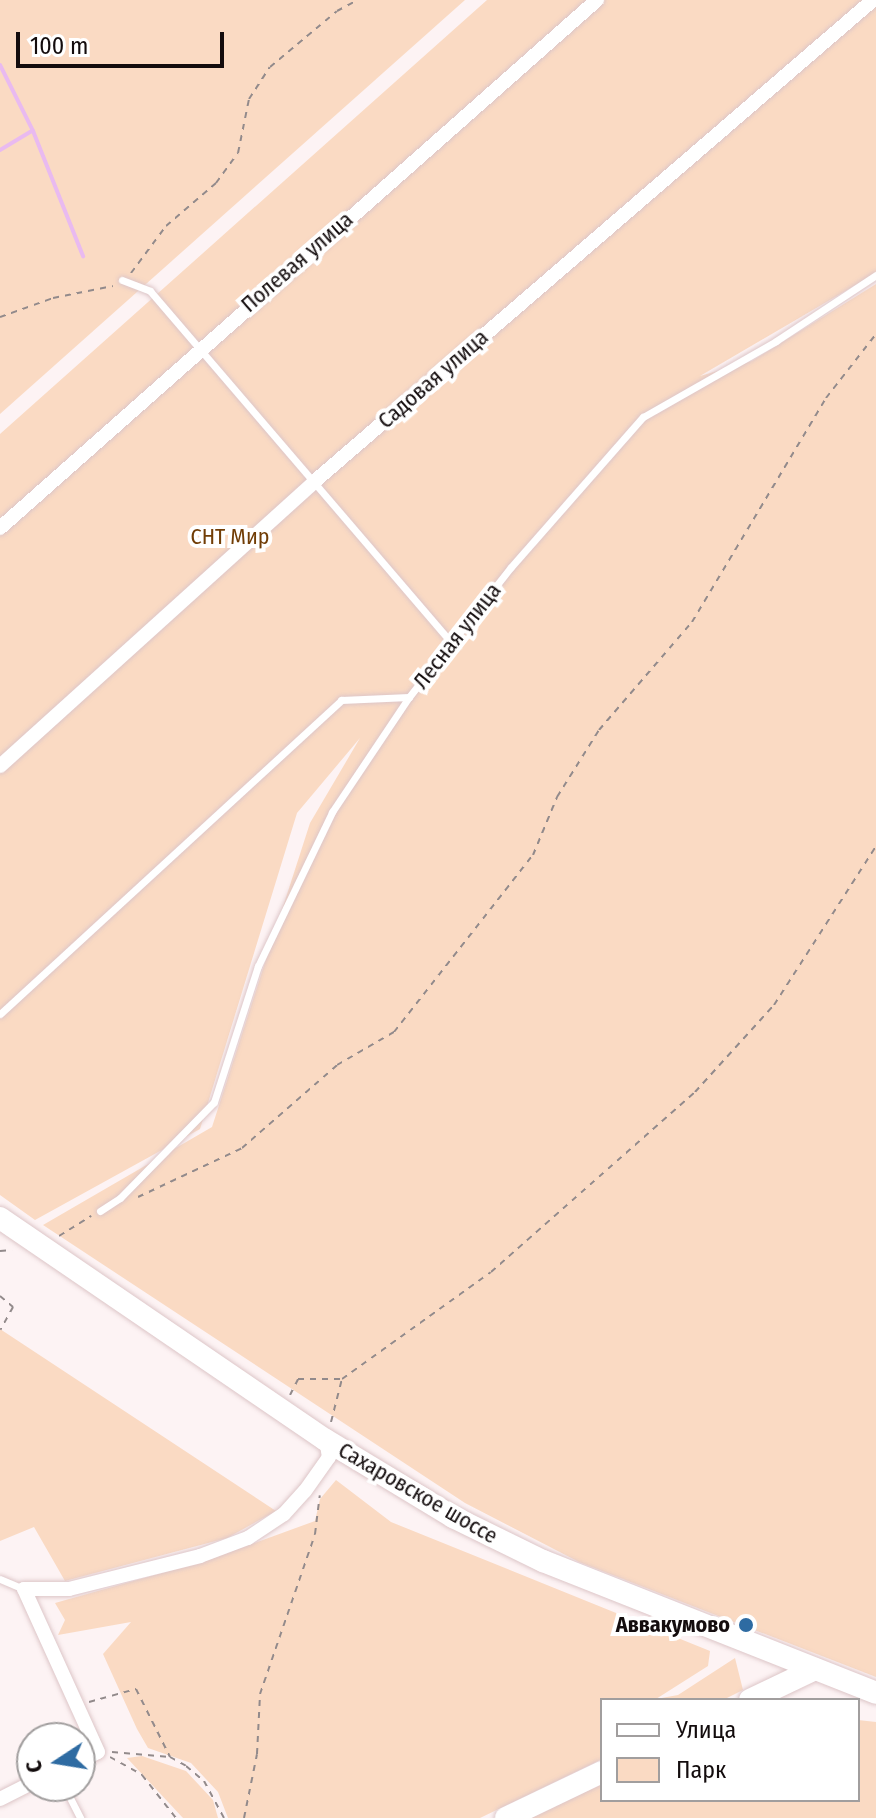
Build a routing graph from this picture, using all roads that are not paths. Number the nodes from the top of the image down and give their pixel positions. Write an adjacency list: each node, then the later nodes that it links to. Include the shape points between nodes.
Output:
1 (597, 0): 5 (street, Полевая улица)
2 (873, 0): 6 (street, Садовая улица)
3 (876, 275): 8 (lane, Лесная улица, via 776,341 643,417 511,567)
4 (122, 280): 5 (lane, via 150,291)
5 (199, 348): 6 (lane); 7 (street, Полевая улица)
6 (315, 481): 8 (lane); 10 (street, Садовая улица)
7 (0, 528)
8 (453, 645): 9 (lane, Лесная улица)
9 (409, 697): 11 (lane, Лесная улица, via 341,700); 12 (lane, via 332,812 264,952 214,1102 120,1198)
10 (0, 766)
11 (0, 1014)
12 (100, 1211)
13 (0, 1218): 14 (main road, Сахаровское шоссе)
14 (326, 1440): 16 (street, via 329,1457 284,1514 240,1541 69,1589); 18 (main road, Сахаровское шоссе, via 453,1517 543,1561)
15 (4, 1580): 16 (lane); 17 (lane)
16 (24, 1589): 21 (street)
17 (0, 1590)
18 (815, 1669): 19 (main road, Сахаровское шоссе); 20 (main road)
19 (876, 1693)
20 (754, 1698)
21 (84, 1722)
22 (600, 1773): 23 (main road)
23 (506, 1818)

